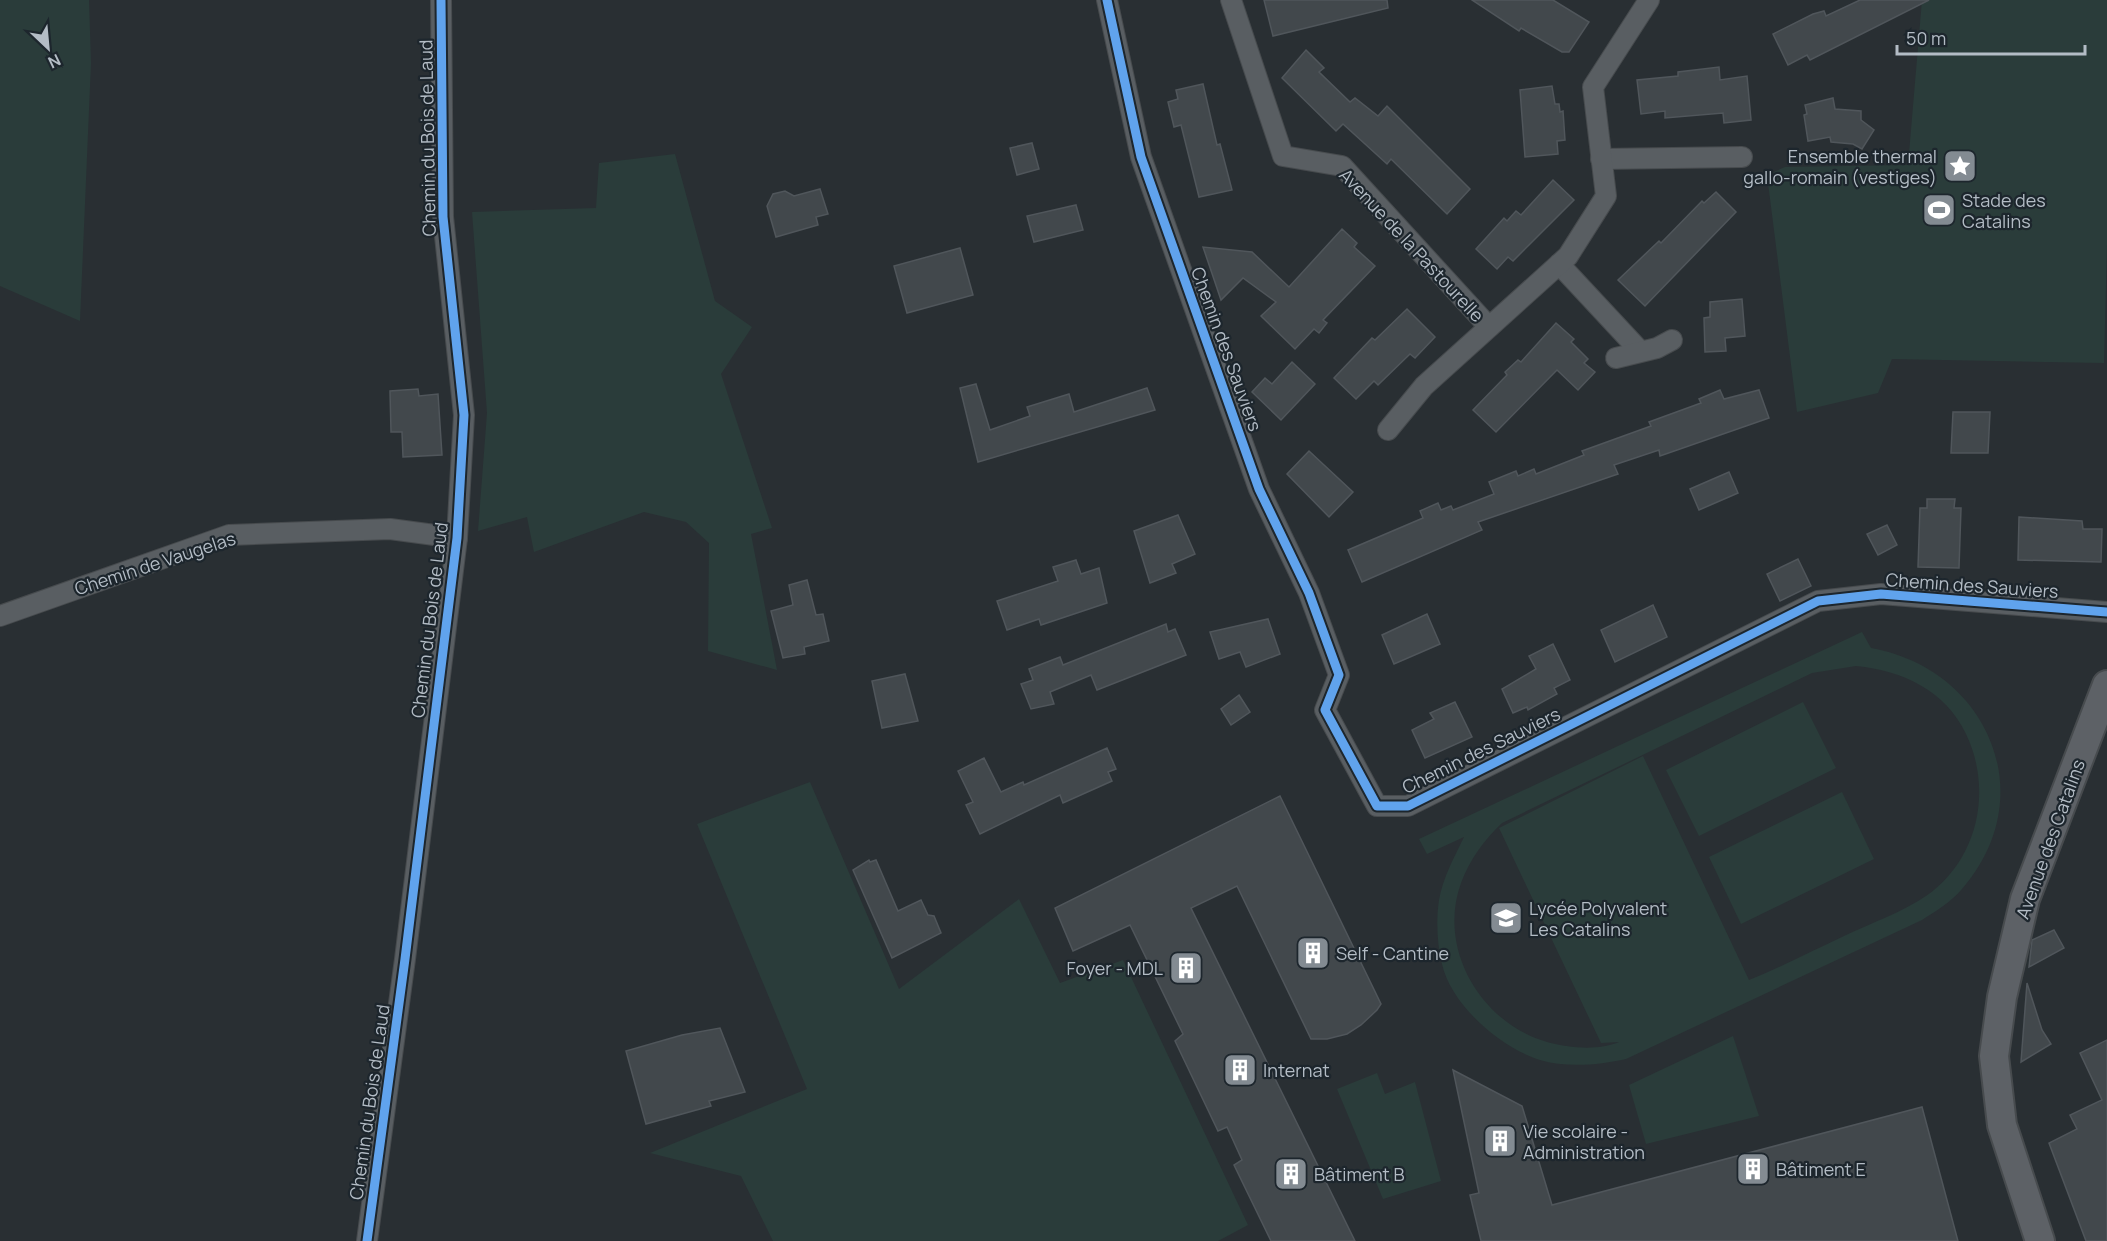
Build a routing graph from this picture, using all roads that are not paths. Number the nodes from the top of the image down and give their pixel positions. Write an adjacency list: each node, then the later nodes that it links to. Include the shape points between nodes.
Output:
1 (441, 0): 13 (street, Chemin du Bois de Laud, via 443,217 464,415)
2 (1107, 0): 14 (street, Chemin des Sauviers, via 1141,157 1259,489 1309,592 1339,675 1325,710 1377,806 1408,806 1818,601 1881,594)
3 (1231, 0): 8 (street, Avenue de la Pastourelle, via 1284,156 1342,166)
4 (1649, 0): 6 (street, Avenue de la Pastourelle, via 1593,87)
5 (1742, 157): 6 (street)
6 (1601, 159): 7 (street, Avenue de la Pastourelle, via 1606,196)
7 (1559, 264): 8 (street, Avenue de la Pastourelle); 10 (street)
8 (1490, 327): 12 (street, Avenue de la Pastourelle, via 1424,386)
9 (1672, 340): 10 (street)
10 (1640, 351): 11 (street)
11 (1616, 358)
12 (1388, 430)
13 (457, 538): 15 (street, Chemin de Vaugelas, via 390,529 229,535); 17 (street, Chemin du Bois de Laud)
14 (2107, 612)
15 (0, 616)
16 (2107, 685): 18 (street, Avenue des Catalins, via 2025,898 2002,997 1994,1056 2002,1125)
17 (367, 1241)
18 (2040, 1241)

